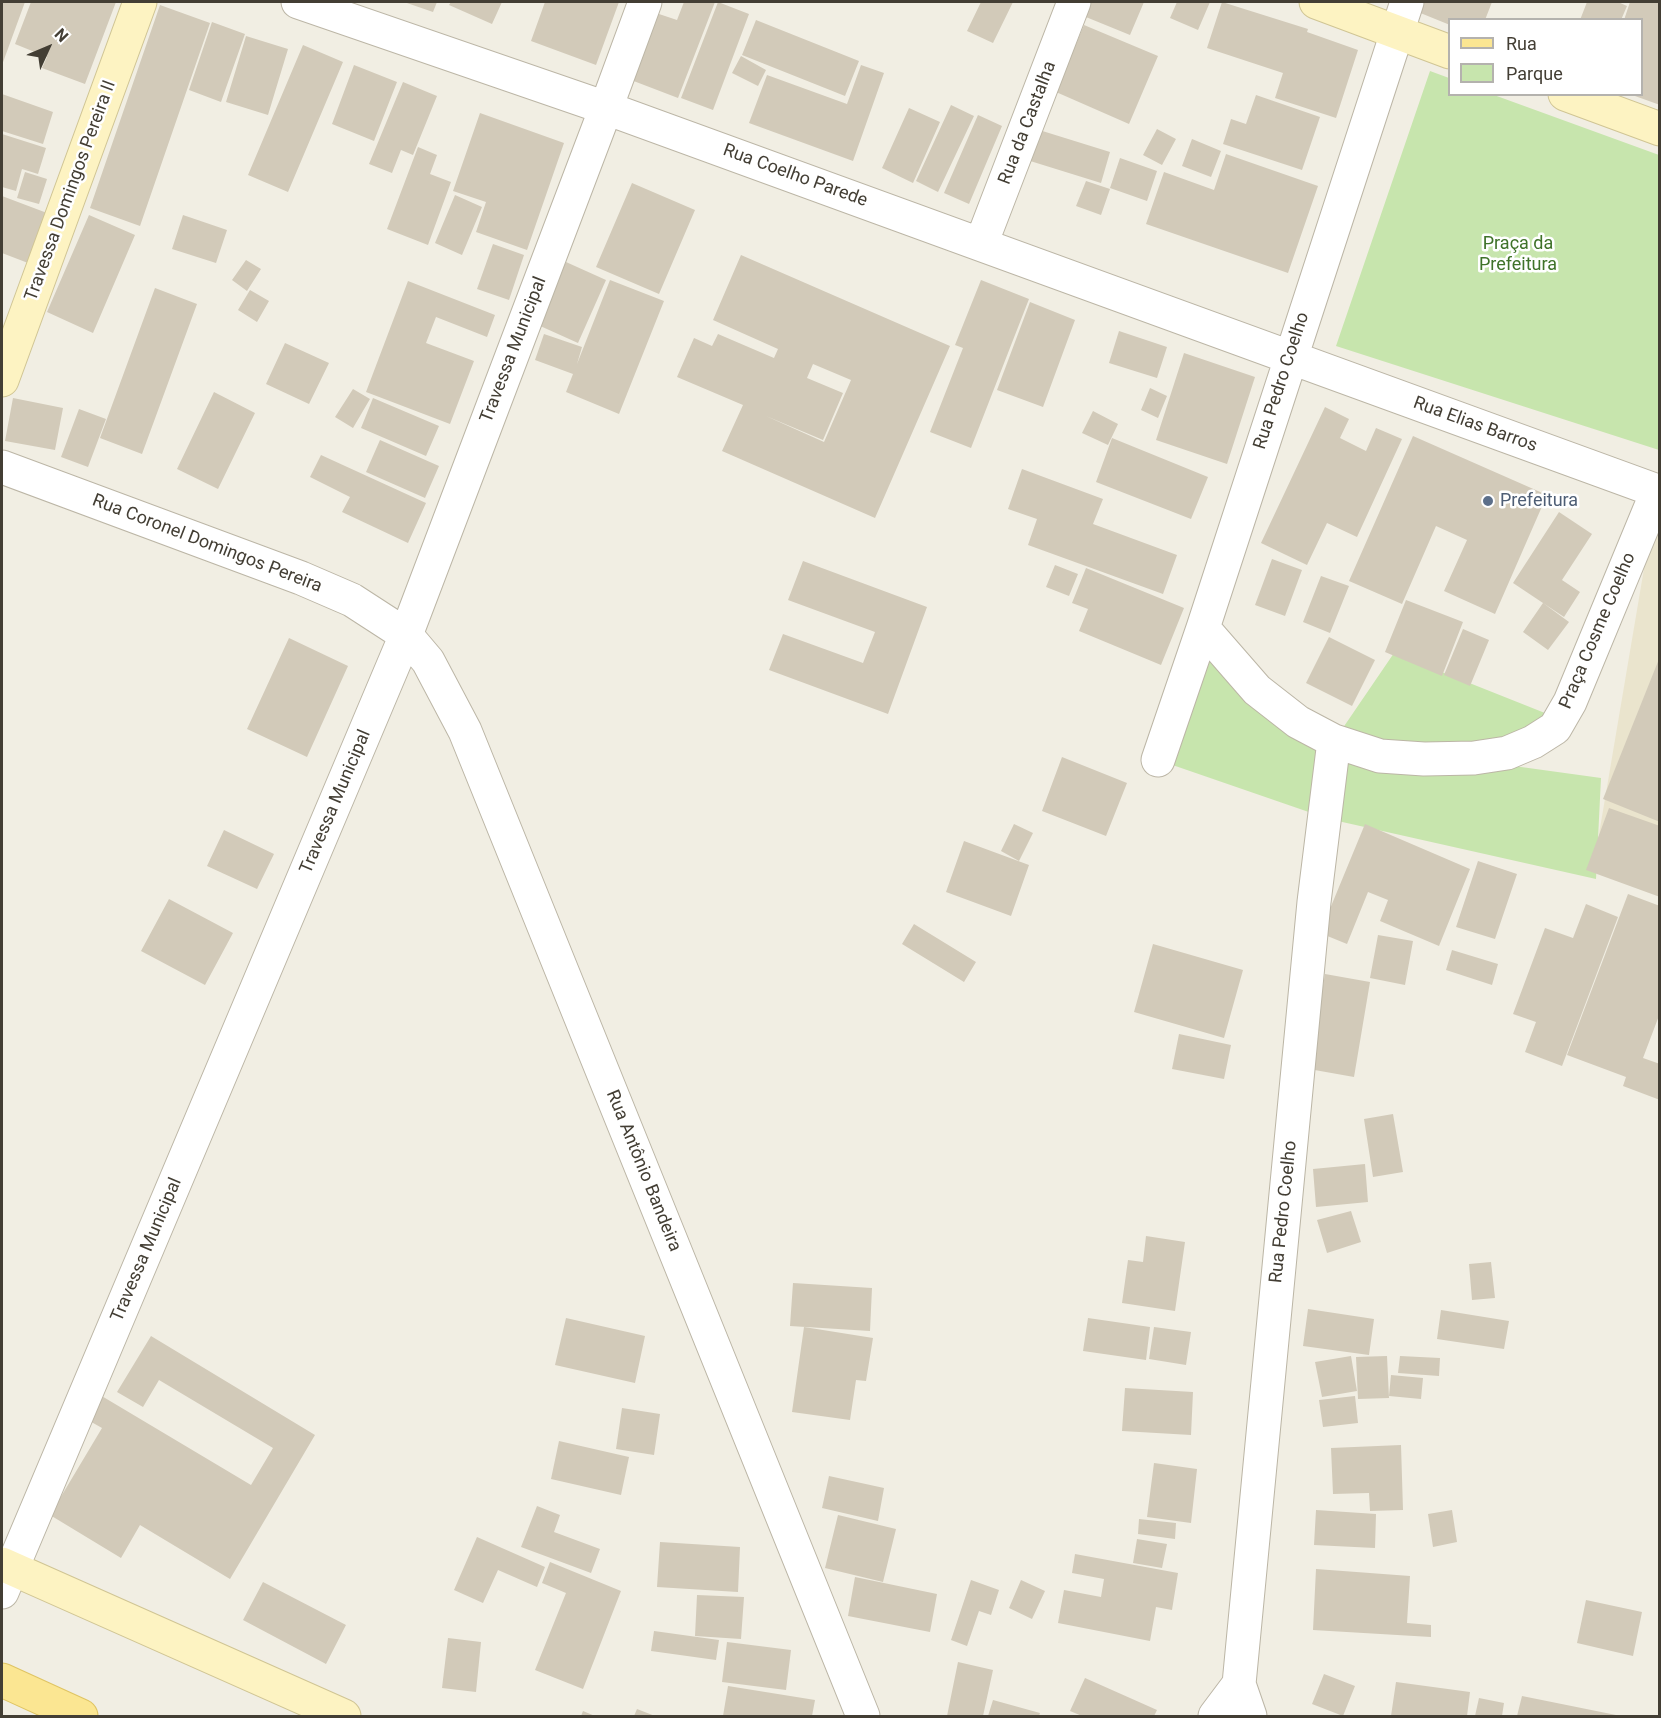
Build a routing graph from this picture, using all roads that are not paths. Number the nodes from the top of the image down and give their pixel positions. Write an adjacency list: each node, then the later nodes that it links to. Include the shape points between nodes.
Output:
1 (140, 2): 14 (street, Travessa Domingos Pereira II)
2 (298, 2): 10 (street, Rua Coelho Parede)
3 (645, 2): 10 (street, Travessa Municipal)
4 (1074, 2): 12 (street, Rua da Castalha)
5 (1316, 2): 7 (street)
6 (1407, 2): 7 (street, Rua Pedro Coelho)
7 (1397, 33): 8 (street); 13 (street, Rua Pedro Coelho)
8 (1448, 52)
9 (1570, 96): 11 (street)
10 (606, 108): 12 (street, Rua Coelho Parede); 18 (street, Travessa Municipal)
11 (1659, 129)
12 (981, 244): 13 (street, Rua Coelho Parede)
13 (1290, 357): 16 (street, Rua Elias Barros); 17 (street, Rua Pedro Coelho)
14 (2, 380)
15 (2, 467): 18 (street, Rua Coronel Domingos Pereira, via 301,578 352,600)
16 (1658, 492): 19 (street, Praça Cosme Coelho, via 1587,664 1555,728 1506,753 1474,758 1380,756)
17 (1203, 628): 19 (street, Praça Cosme Coelho, via 1257,690 1298,722); 20 (street, Rua Pedro Coelho)
18 (406, 636): 21 (street, Travessa Municipal); 26 (street, Rua Antônio Bandeira, via 428,661 465,731)
19 (1334, 741): 23 (street, Rua Pedro Coelho, via 1314,902)
20 (1158, 760)
21 (5, 1575): 25 (street)
22 (2, 1680): 24 (main road)
23 (1239, 1684): 27 (street); 28 (street, Rua Pedro Coelho)
24 (81, 1716)
25 (344, 1716)
26 (863, 1716)
27 (1215, 1716)
28 (1250, 1716)

